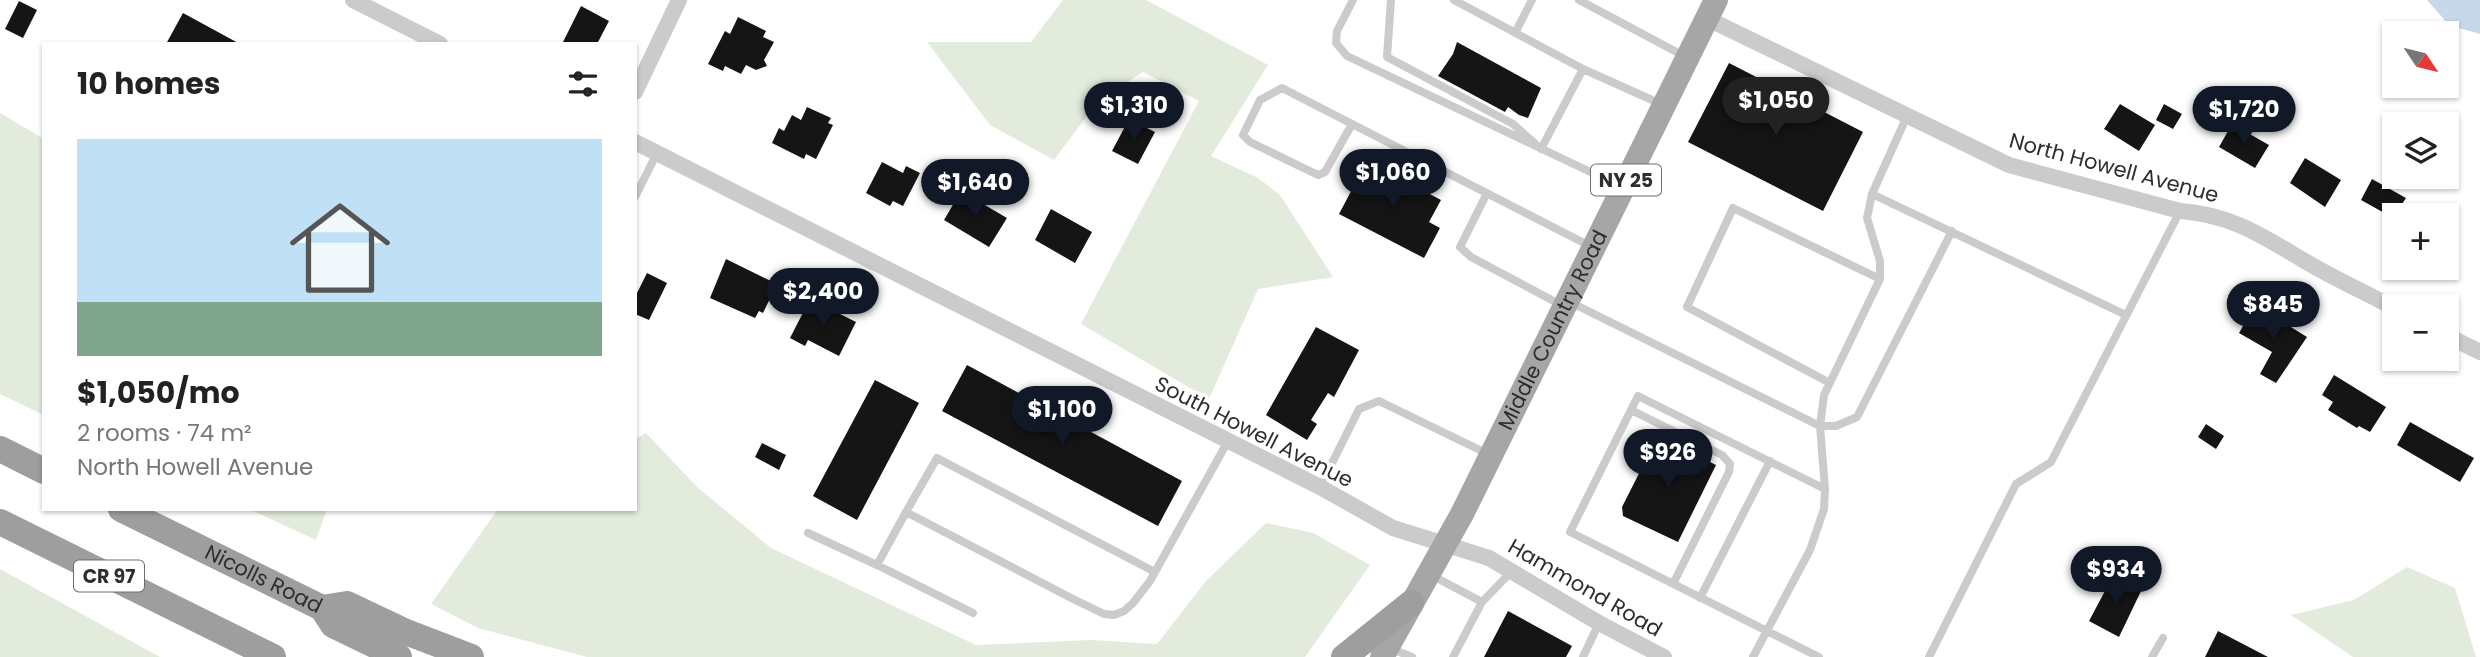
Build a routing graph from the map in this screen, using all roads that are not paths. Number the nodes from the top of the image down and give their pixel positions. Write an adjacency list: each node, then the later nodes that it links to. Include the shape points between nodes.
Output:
1 (353, 0): 10 (street)
2 (679, 0): 13 (street)
3 (1353, 0): 18 (lane, via 1337,32 1336,43 1347,56)
4 (1391, 0): 18 (lane, via 1387,57 1513,124)
5 (1454, 0): 9 (lane)
6 (1532, 0): 9 (lane)
7 (1578, 0): 11 (lane)
8 (1711, 9): 11 (main road, Middle Country Road / NY 25); 15 (street, North Howell Avenue)
9 (1516, 33): 12 (lane)
10 (436, 42)
11 (1687, 57): 14 (main road, Middle Country Road / NY 25)
12 (1583, 69): 14 (lane); 18 (lane)
13 (637, 88)
14 (1663, 105): 20 (main road, Middle Country Road / NY 25)
15 (1907, 116): 23 (lane); 24 (street, North Howell Avenue, via 2009,165)
16 (1352, 124): 16 (lane, via 1282,88 1260,100 1242,135 1318,175 1325,172); 22 (lane)
17 (637, 143): 19 (street, South Howell Avenue)
18 (1541, 149): 20 (lane)
19 (657, 153): 21 (lane); 36 (street, South Howell Avenue)
20 (1623, 187): 26 (main road, Middle Country Road / NY 25)
21 (637, 193)
22 (1487, 193): 26 (lane); 29 (lane, via 1460,247 1471,257)
23 (1871, 194): 25 (lane); 27 (lane, via 1867,218 1880,261)
24 (2180, 211): 28 (street, North Howell Avenue, via 2244,225); 30 (lane)
25 (1952, 231): 30 (lane); 35 (lane, via 1857,417 1836,426)
26 (1593, 248): 29 (main road, Middle Country Road / NY 25)
27 (1880, 279): 33 (lane); 33 (lane, via 1733,208 1687,307)
28 (2382, 301)
29 (1566, 303): 35 (lane); 38 (main road, Middle Country Road / NY 25)
30 (2126, 315): 74 (lane, via 2052,462 2017,484)
31 (2459, 342): 32 (street)
32 (2480, 352)
33 (1830, 383): 35 (lane)
34 (1631, 410): 39 (lane, via 1639,396); 52 (lane, via 1722,455 1730,464); 52 (lane, via 1570,532)
35 (1820, 426): 42 (lane)
36 (1228, 441): 41 (street, South Howell Avenue); 50 (lane)
37 (0, 449): 40 (highway)
38 (1491, 455): 41 (lane, via 1379,401 1359,409); 47 (main road, Middle Country Road / NY 25)
39 (1770, 461): 42 (lane); 53 (lane)
40 (42, 470)
41 (1320, 487): 47 (street, South Howell Avenue, via 1393,528)
42 (1825, 489): 60 (lane, via 1824,509 1810,550)
43 (125, 511): 56 (highway, Nicolls Road)
44 (906, 512): 48 (lane); 50 (lane, via 1104,614 1124,611); 50 (lane, via 937,458)
45 (0, 522): 59 (highway, CR 97)
46 (808, 533): 48 (lane)
47 (1444, 545): 49 (street, Hammond Road, via 1489,558); 51 (main road, Middle Country Road / NY 25)
48 (877, 565): 57 (lane)
49 (1512, 571): 54 (lane); 58 (street, Hammond Road)
50 (1155, 572)
51 (1428, 573): 54 (lane); 55 (main road, Middle Country Road / NY 25)
52 (1673, 584): 53 (lane)
53 (1700, 598): 60 (lane)
54 (1482, 602): 69 (lane)
55 (1411, 603): 62 (main road, Middle Country Road / NY 25); 67 (highway)
56 (322, 608): 65 (highway, Nicolls Road, via 333,625); 66 (highway, via 347,604)
57 (973, 613)
58 (1599, 623): 70 (lane); 71 (street, Hammond Road)
59 (217, 629): 63 (highway); 64 (highway, CR 97)
60 (1766, 632): 72 (lane); 73 (lane)
61 (2163, 638): 75 (lane)
62 (1385, 652): 68 (lane)
63 (261, 657)
64 (273, 657)
65 (399, 657)
66 (471, 657)
67 (1344, 657)
68 (1412, 657)
69 (1453, 657)
70 (1583, 657)
71 (1664, 657)
72 (1753, 657)
73 (1819, 657)
74 (1930, 657)
75 (2152, 657)

